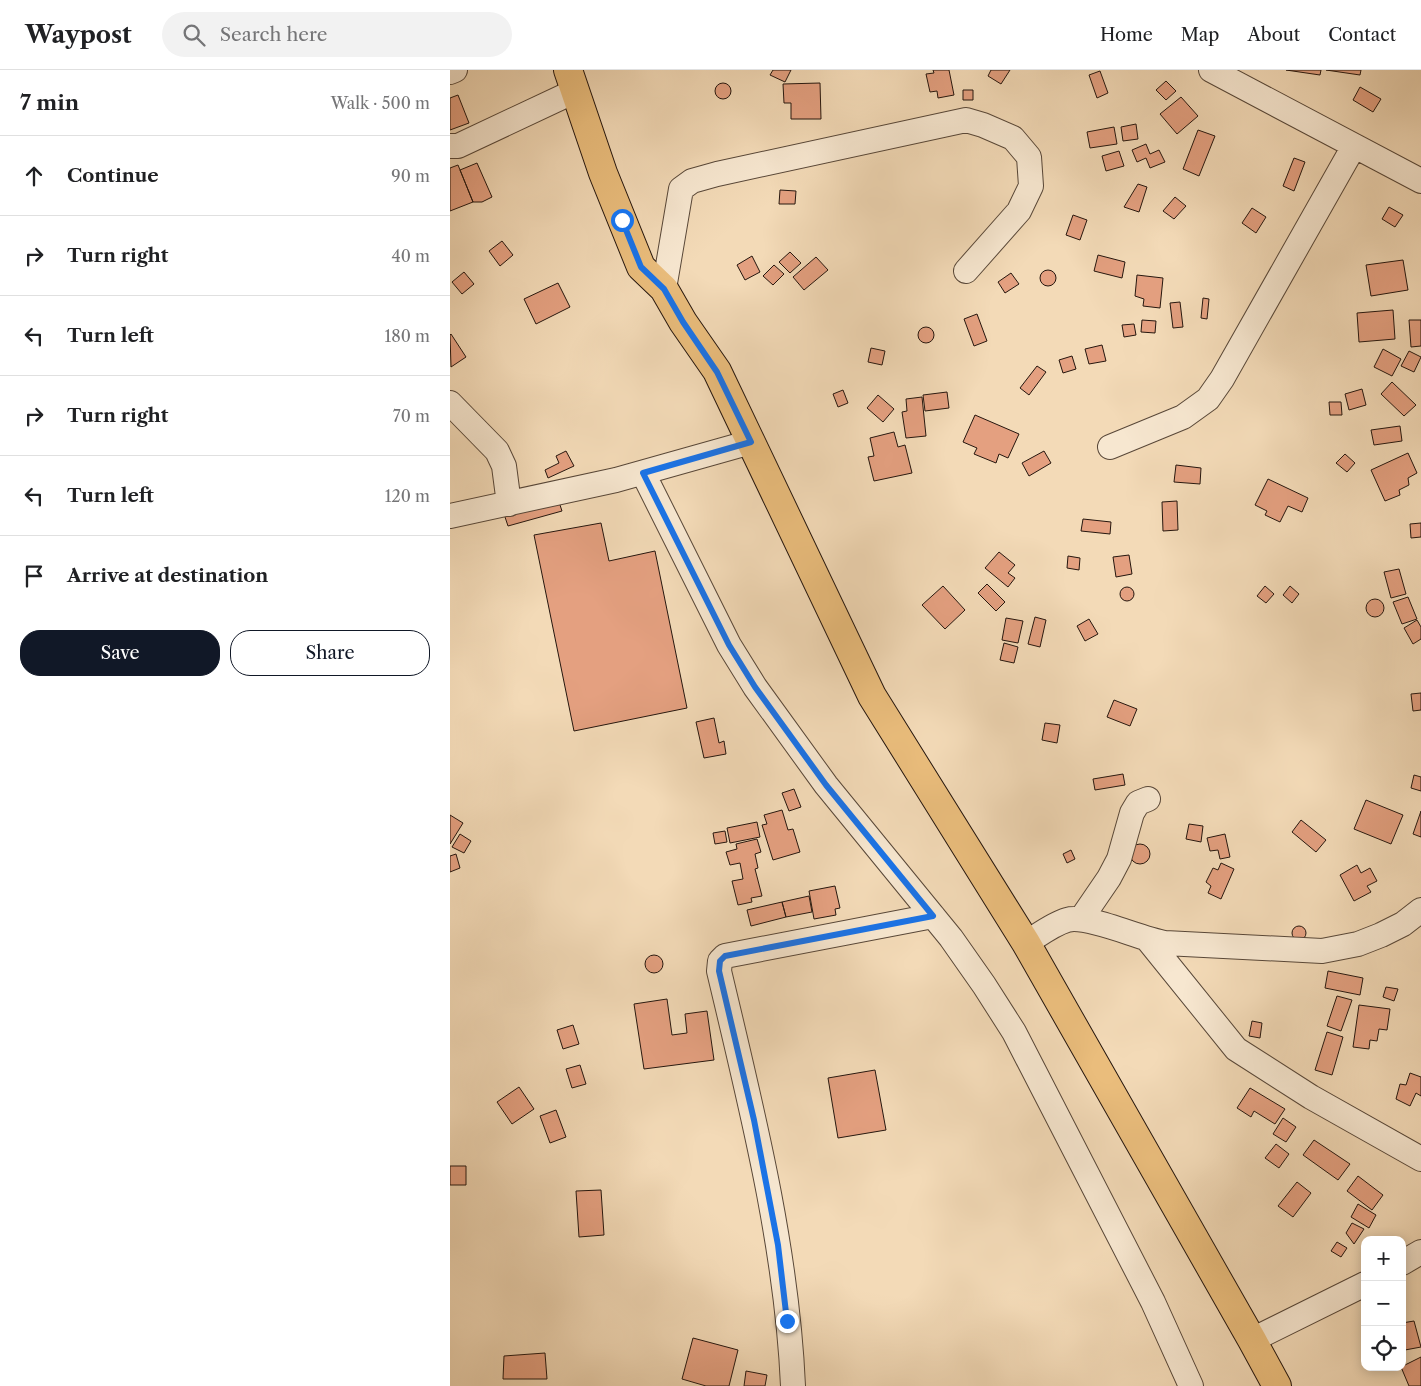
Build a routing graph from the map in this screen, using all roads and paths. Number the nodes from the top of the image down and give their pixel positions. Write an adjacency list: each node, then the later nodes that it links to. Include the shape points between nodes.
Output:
1 (455, 70): 3 (street)
2 (1211, 70): 6 (street)
3 (450, 72)
4 (571, 81): 5 (street, via 458,146); 9 (main road, via 641,267)
5 (450, 146)
6 (1354, 146): 7 (street); 12 (street, via 1208,399 1183,417)
7 (1421, 182)
8 (966, 271): 9 (street, via 1019,211 1031,186 1029,157 1013,138 966,120 692,181 681,188)
9 (664, 289): 11 (main road, via 717,372)
10 (450, 402): 14 (street, via 497,451 504,466)
11 (751, 442): 13 (street); 21 (main road, via 872,696)
12 (1110, 447)
13 (643, 473): 14 (street); 18 (street, via 729,645 751,680 826,785)
14 (509, 504): 15 (street)
15 (450, 516)
16 (1148, 799): 19 (street, via 1138,803 1132,813 1110,878)
17 (1421, 910): 20 (street, via 1381,935 1358,944 1322,951)
18 (933, 916): 27 (street, via 725,956 720,961 719,971 754,1120 778,1245); 28 (street, via 979,977 1014,1032 1149,1293)
19 (1081, 918): 20 (street); 21 (street, via 1061,922)
20 (1148, 940): 22 (street, via 1236,1049 1310,1097)
21 (1026, 943): 26 (main road)
22 (1421, 1159)
23 (1421, 1252): 24 (street)
24 (1406, 1261)
25 (1361, 1286): 26 (street)
26 (1252, 1340): 29 (main road)
27 (793, 1386)
28 (1191, 1386)
29 (1277, 1386)

